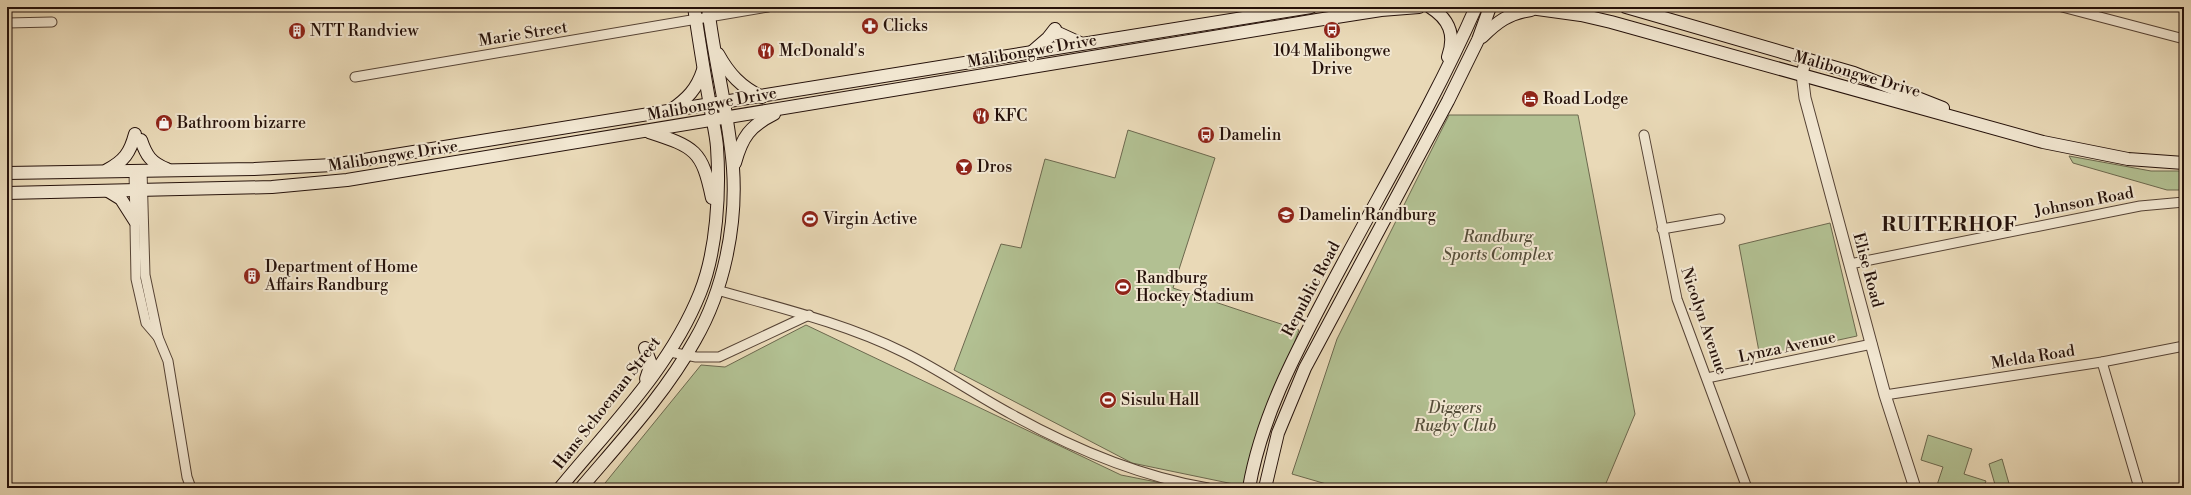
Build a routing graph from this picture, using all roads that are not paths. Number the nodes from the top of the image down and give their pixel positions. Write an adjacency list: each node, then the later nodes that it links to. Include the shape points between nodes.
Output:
1 (694, 7): 13 (main road, Hans Schoeman Street)
2 (768, 7): 12 (street, Marie Street)
3 (1311, 7): 18 (main road, Malibongwe Drive)
4 (1419, 7): 29 (main road, Malibongwe Drive, via 1332,18)
5 (1430, 7): 25 (main road, via 1443,16 1452,34 1450,52)
6 (1476, 7): 25 (main road, Republic Road)
7 (1490, 7): 17 (main road, Republic Road)
8 (1522, 7): 11 (main road, Malibongwe Drive)
9 (1626, 7): 21 (main road, Malibongwe Drive)
10 (2062, 7): 16 (street)
11 (1542, 9): 17 (main road, via 1511,14 1498,21); 23 (main road, Malibongwe Drive, via 1604,20)
12 (708, 12): 13 (street, Marie Street); 19 (main road, Hans Schoeman Street)
13 (696, 20): 22 (main road, Hans Schoeman Street); 24 (street, Marie Street)
14 (52, 22): 15 (street)
15 (7, 23)
16 (2184, 39)
17 (1478, 40): 64 (main road, Republic Road, via 1434,128 1305,368 1278,433)
18 (1081, 43): 20 (main road, Malibongwe Drive); 20 (main road, via 1056,30)
19 (714, 48): 26 (main road, via 735,79); 27 (main road, Hans Schoeman Street)
20 (1030, 53): 26 (main road, Malibongwe Drive)
21 (1806, 58): 23 (street, Elise Road); 35 (main road, Malibongwe Drive, via 1854,73 1957,113 2008,128 2108,152 2144,158)
22 (704, 68): 28 (main road, Hans Schoeman Street); 30 (main road, via 693,92)
23 (1802, 74): 36 (main road, Malibongwe Drive, via 1919,109 2088,153 2144,162); 50 (street, Elise Road, via 1805,98)
24 (355, 77)
25 (1440, 82): 63 (main road, Republic Road, via 1293,358 1267,422)
26 (762, 97): 27 (main road, Malibongwe Drive)
27 (723, 103): 28 (main road, Malibongwe Drive); 31 (main road, Hans Schoeman Street)
28 (710, 105): 30 (main road, Malibongwe Drive); 32 (main road, Hans Schoeman Street)
29 (784, 109): 31 (main road, Malibongwe Drive); 39 (main road, via 754,126 743,139)
30 (670, 111): 38 (main road, Malibongwe Drive, via 333,165)
31 (726, 119): 32 (main road, Malibongwe Drive); 39 (main road, Hans Schoeman Street)
32 (712, 121): 33 (main road, Malibongwe Drive); 46 (main road, Hans Schoeman Street, via 718,173)
33 (648, 132): 42 (main road, Malibongwe Drive, via 347,180 272,186); 46 (main road, via 684,145 697,155 706,169)
34 (1644, 135): 49 (street, Nicolyn Avenue)
35 (2184, 159)
36 (2184, 163)
37 (138, 170): 38 (main road, Malibongwe Drive); 40 (main road, Malibongwe Drive); 42 (street)
38 (168, 170): 40 (main road, via 151,161 138,137 127,156)
39 (733, 170): 51 (main road, Hans Schoeman Street, via 730,232)
40 (104, 172): 41 (main road, Malibongwe Drive)
41 (7, 173)
42 (139, 189): 43 (main road, Malibongwe Drive); 48 (street); 53 (street, via 145,274)
43 (108, 191): 44 (main road, Malibongwe Drive); 48 (main road, via 121,198)
44 (7, 193)
45 (2184, 202): 50 (street, Johnson Road, via 2140,206)
46 (716, 215): 57 (main road, Hans Schoeman Street, via 701,292)
47 (1720, 219): 49 (street)
48 (135, 221): 53 (street, via 136,279 140,302 146,323)
49 (1662, 229): 60 (street, Nicolyn Avenue, via 1677,299)
50 (1850, 264): 54 (street, Elise Road)
51 (717, 290): 52 (street); 58 (main road, Hans Schoeman Street, via 706,319)
52 (809, 315): 58 (street, via 728,354 708,357); 68 (street, via 858,331 903,352 1011,414 1103,458 1152,476)
53 (158, 337): 65 (street, via 168,361)
54 (1872, 344): 60 (street, Lynza Avenue); 62 (street, Elise Road)
55 (2184, 346): 59 (street, Melda Road)
56 (645, 348): 61 (main road, via 651,365)
57 (670, 352): 58 (street); 61 (main road, Hans Schoeman Street)
58 (686, 355): 67 (main road, Hans Schoeman Street, via 671,379)
59 (2102, 362): 62 (street, Melda Road); 71 (street)
60 (1707, 378): 69 (street, Nicolyn Avenue)
61 (643, 388): 66 (main road, Hans Schoeman Street)
62 (1885, 395): 70 (street, Elise Road)
63 (1249, 486)
64 (1265, 487)
65 (191, 488)
66 (560, 488)
67 (581, 488)
68 (1208, 488)
69 (1747, 488)
70 (1915, 488)
71 (2139, 488)

